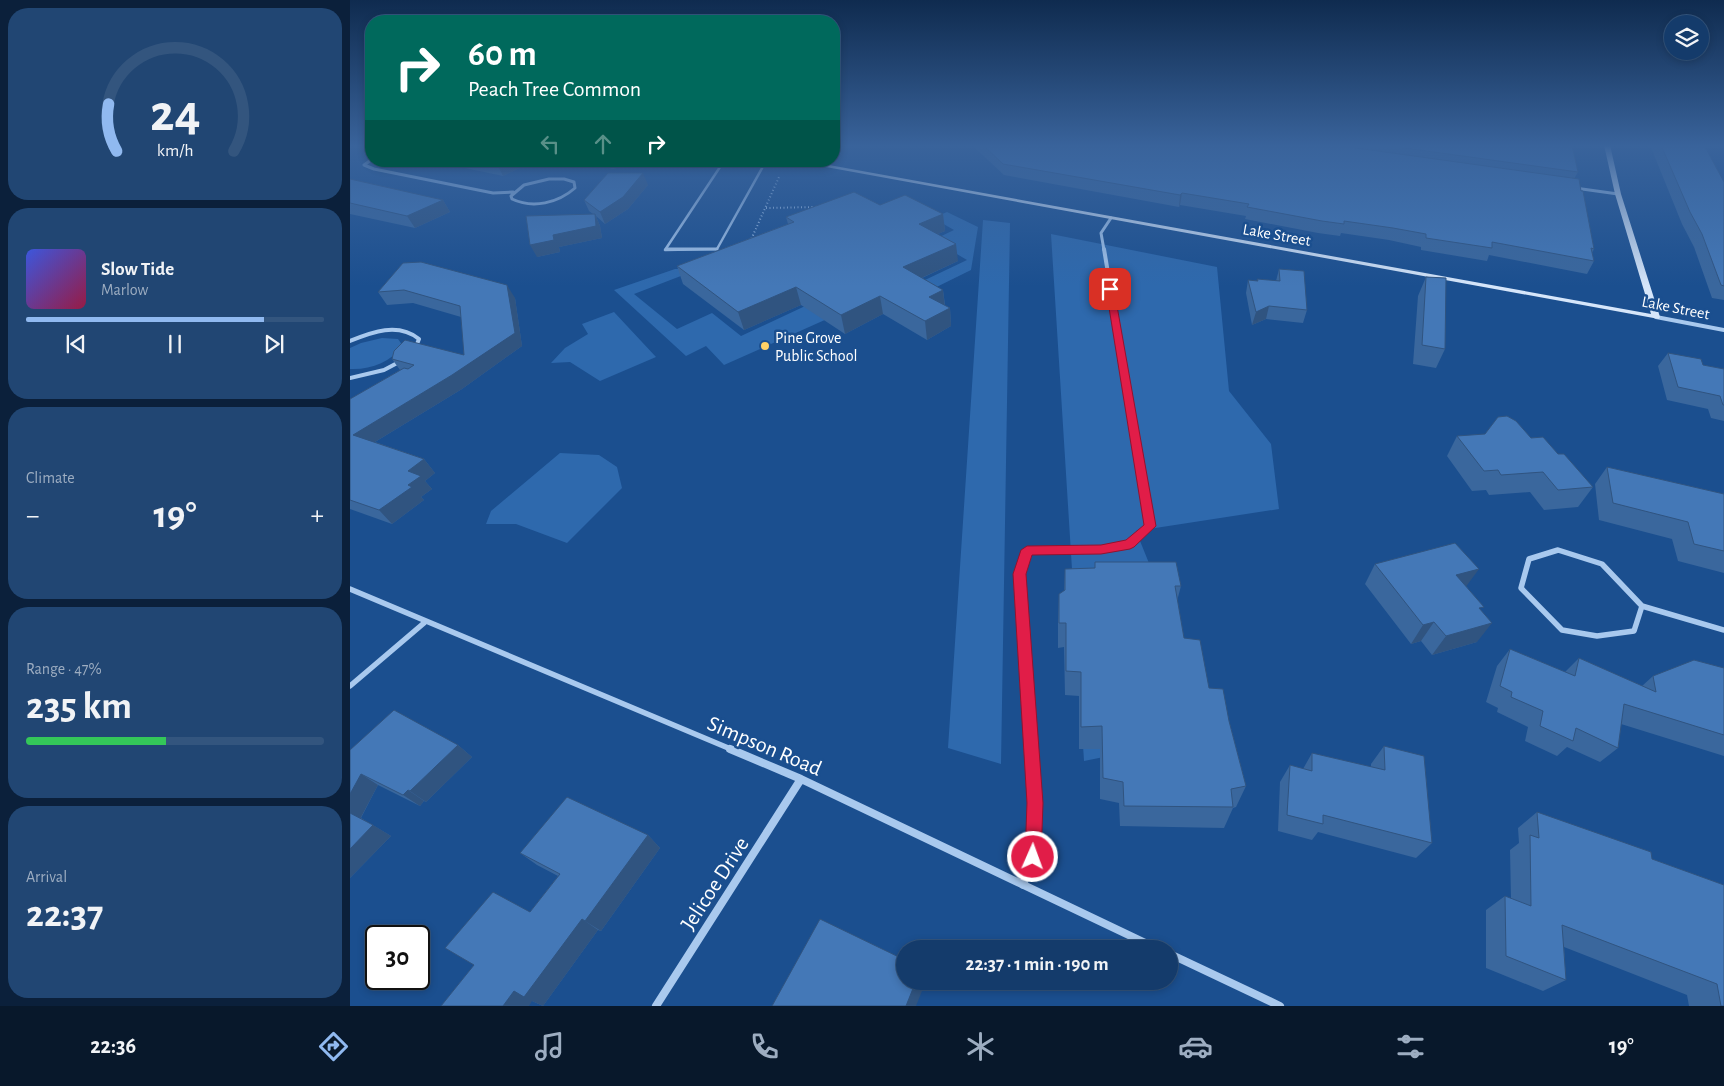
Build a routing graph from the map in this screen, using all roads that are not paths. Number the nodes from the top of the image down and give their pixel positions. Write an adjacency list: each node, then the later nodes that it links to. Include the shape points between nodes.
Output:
1 (488, 192): 2 (street)
2 (514, 192): 3 (street, via 511,196 516,202 540,203)
3 (571, 192)
4 (703, 192): 5 (lane, via 665,250 717,249)
5 (749, 192)
6 (967, 192): 9 (street, Lake Street)
7 (1602, 192): 8 (street)
8 (1618, 194): 10 (street)
9 (1111, 218): 10 (street, Lake Street); 22 (street, via 1101,233 1150,526 1130,544 1101,549 1027,550 1020,574 1035,803 1033,857)
10 (1656, 317): 11 (street, Lake Street)
11 (1724, 330)
12 (350, 341): 13 (street, via 381,331 406,331 419,339)
13 (411, 355)
14 (405, 359): 15 (street, via 384,370)
15 (350, 378)
16 (350, 589): 18 (street, Simpson Road)
17 (1642, 606): 17 (street, via 1634,631 1597,636 1562,630 1521,588 1528,559 1558,550 1602,564); 19 (street)
18 (424, 622): 20 (street); 21 (street, Simpson Road)
19 (1724, 630)
20 (350, 686)
21 (801, 780): 22 (street, Simpson Road); 25 (street, Jelicoe Drive)
22 (1023, 885): 23 (street, Simpson Road)
23 (1139, 940)
24 (1178, 958): 26 (street)
25 (656, 1006)
26 (1280, 1006)

